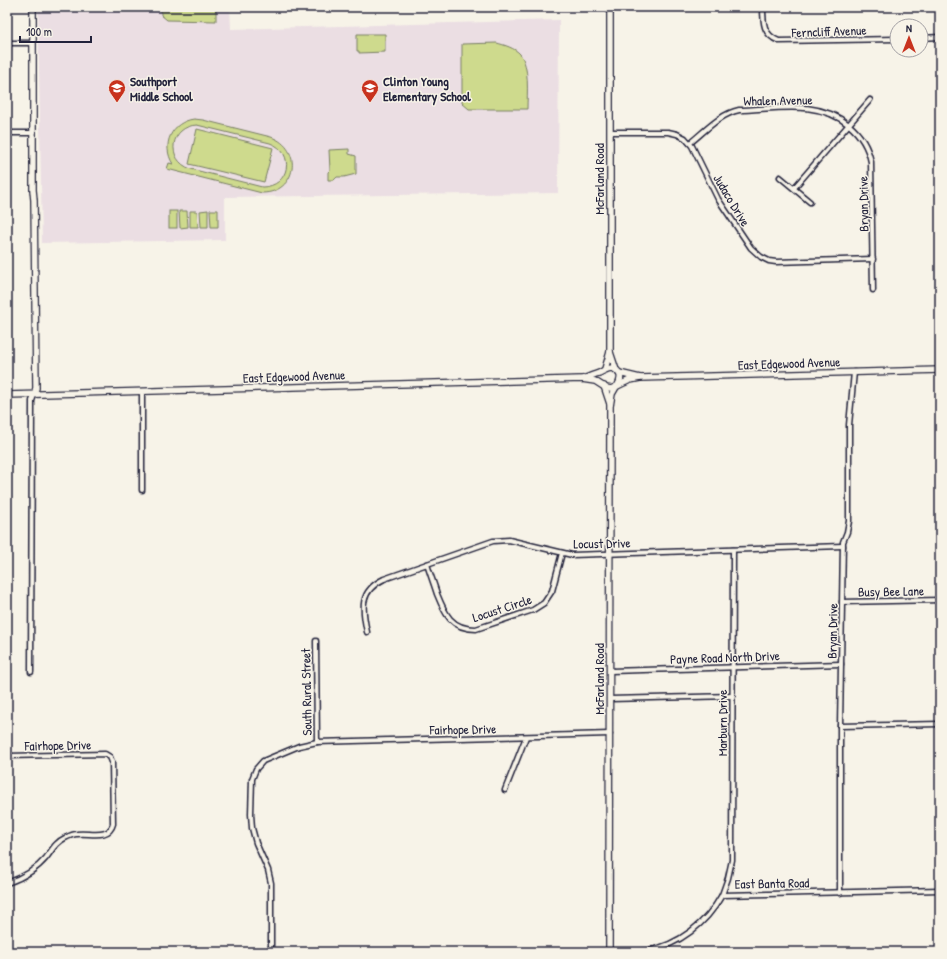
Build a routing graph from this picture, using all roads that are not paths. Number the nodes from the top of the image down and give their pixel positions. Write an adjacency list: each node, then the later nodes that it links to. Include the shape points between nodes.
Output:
1 (33, 7): 8 (main road)
2 (610, 7): 11 (main road, McFarland Road)
3 (763, 7): 6 (street, Ferncliff Avenue, via 764,28 770,36 779,41)
4 (929, 38): 5 (street)
5 (940, 38)
6 (889, 39)
7 (7, 43): 8 (street)
8 (33, 43): 13 (main road)
9 (870, 100): 10 (street)
10 (849, 125): 14 (street, Whalen Avenue, via 832,114 813,108 739,110 723,116); 16 (street); 18 (street, Bryan Drive, via 862,139 871,162)
11 (610, 132): 14 (street, via 668,132 680,135); 20 (main road, McFarland Road)
12 (7, 133): 13 (street)
13 (33, 133): 31 (main road, via 36,388)
14 (690, 144): 18 (street, Judaco Drive, via 711,186 738,230 755,253 766,260 776,262)
15 (780, 176): 16 (street)
16 (794, 188): 17 (street)
17 (810, 202)
18 (873, 259): 19 (street, Bryan Drive)
19 (873, 290)
20 (610, 352): 21 (main road, McFarland Road); 23 (main road, McFarland Road)
21 (604, 370): 23 (main road, East Edgewood Avenue, via 612,368); 26 (main road, East Edgewood Avenue); 27 (main road, via 600,377)
22 (940, 370): 24 (main road, East Edgewood Avenue)
23 (618, 371): 25 (main road, East Edgewood Avenue); 28 (main road, via 621,379)
24 (854, 372): 25 (main road, East Edgewood Avenue); 34 (street, Bryan Drive, via 849,425 850,521)
25 (640, 378): 28 (main road, East Edgewood Avenue)
26 (582, 379): 27 (main road, East Edgewood Avenue); 29 (main road, East Edgewood Avenue)
27 (603, 385): 28 (main road, East Edgewood Avenue, via 611,389); 32 (main road, McFarland Road)
28 (617, 386): 32 (main road, McFarland Road, via 612,394)
29 (142, 392): 31 (main road, East Edgewood Avenue); 33 (street)
30 (7, 395): 31 (main road, East Edgewood Avenue)
31 (34, 395): 46 (street)
32 (610, 406): 37 (main road, McFarland Road)
33 (142, 490)
34 (843, 546): 35 (street, Locust Drive); 40 (street, Bryan Drive)
35 (733, 550): 37 (street, Locust Drive); 44 (street, Marburn Drive)
36 (562, 553): 37 (street, Locust Drive); 38 (street, Locust Drive, via 500,540); 38 (street, Locust Circle, via 552,591 544,603 533,610 476,630 458,626 447,616)
37 (610, 554): 45 (main road, McFarland Road)
38 (426, 564): 41 (street, Locust Drive, via 380,581 371,588 363,605)
39 (940, 600): 40 (street, Busy Bee Lane)
40 (842, 602): 43 (street, Bryan Drive)
41 (367, 632)
42 (316, 641): 53 (street, South Rural Street)
43 (841, 664): 44 (street, Payne Road North Drive); 50 (street, Bryan Drive)
44 (732, 667): 45 (street, Payne Road North Drive); 47 (street, Marburn Drive)
45 (610, 671): 48 (main road, McFarland Road)
46 (31, 672)
47 (732, 696): 48 (street); 59 (street, Marburn Drive, via 732,860)
48 (610, 699): 51 (main road, McFarland Road)
49 (940, 724): 50 (street)
50 (840, 726): 58 (street, Bryan Drive)
51 (610, 734): 52 (street, Fairhope Drive); 62 (main road, McFarland Road)
52 (526, 737): 53 (street, Fairhope Drive); 55 (street)
53 (317, 742): 60 (street, Fairhope Drive, via 299,746 263,761 252,779 252,828 271,883)
54 (7, 756): 56 (street, Fairhope Drive, via 105,754 109,756 112,764 110,831 104,834 78,834 65,838 30,872)
55 (506, 790)
56 (7, 883)
57 (940, 890): 58 (street, East Banta Road)
58 (840, 893): 59 (street, East Banta Road)
59 (722, 895): 62 (street, East Banta Road, via 702,922 680,939 647,950)
60 (271, 952)
61 (603, 952): 62 (main road, East Banta Road)
62 (609, 952)

